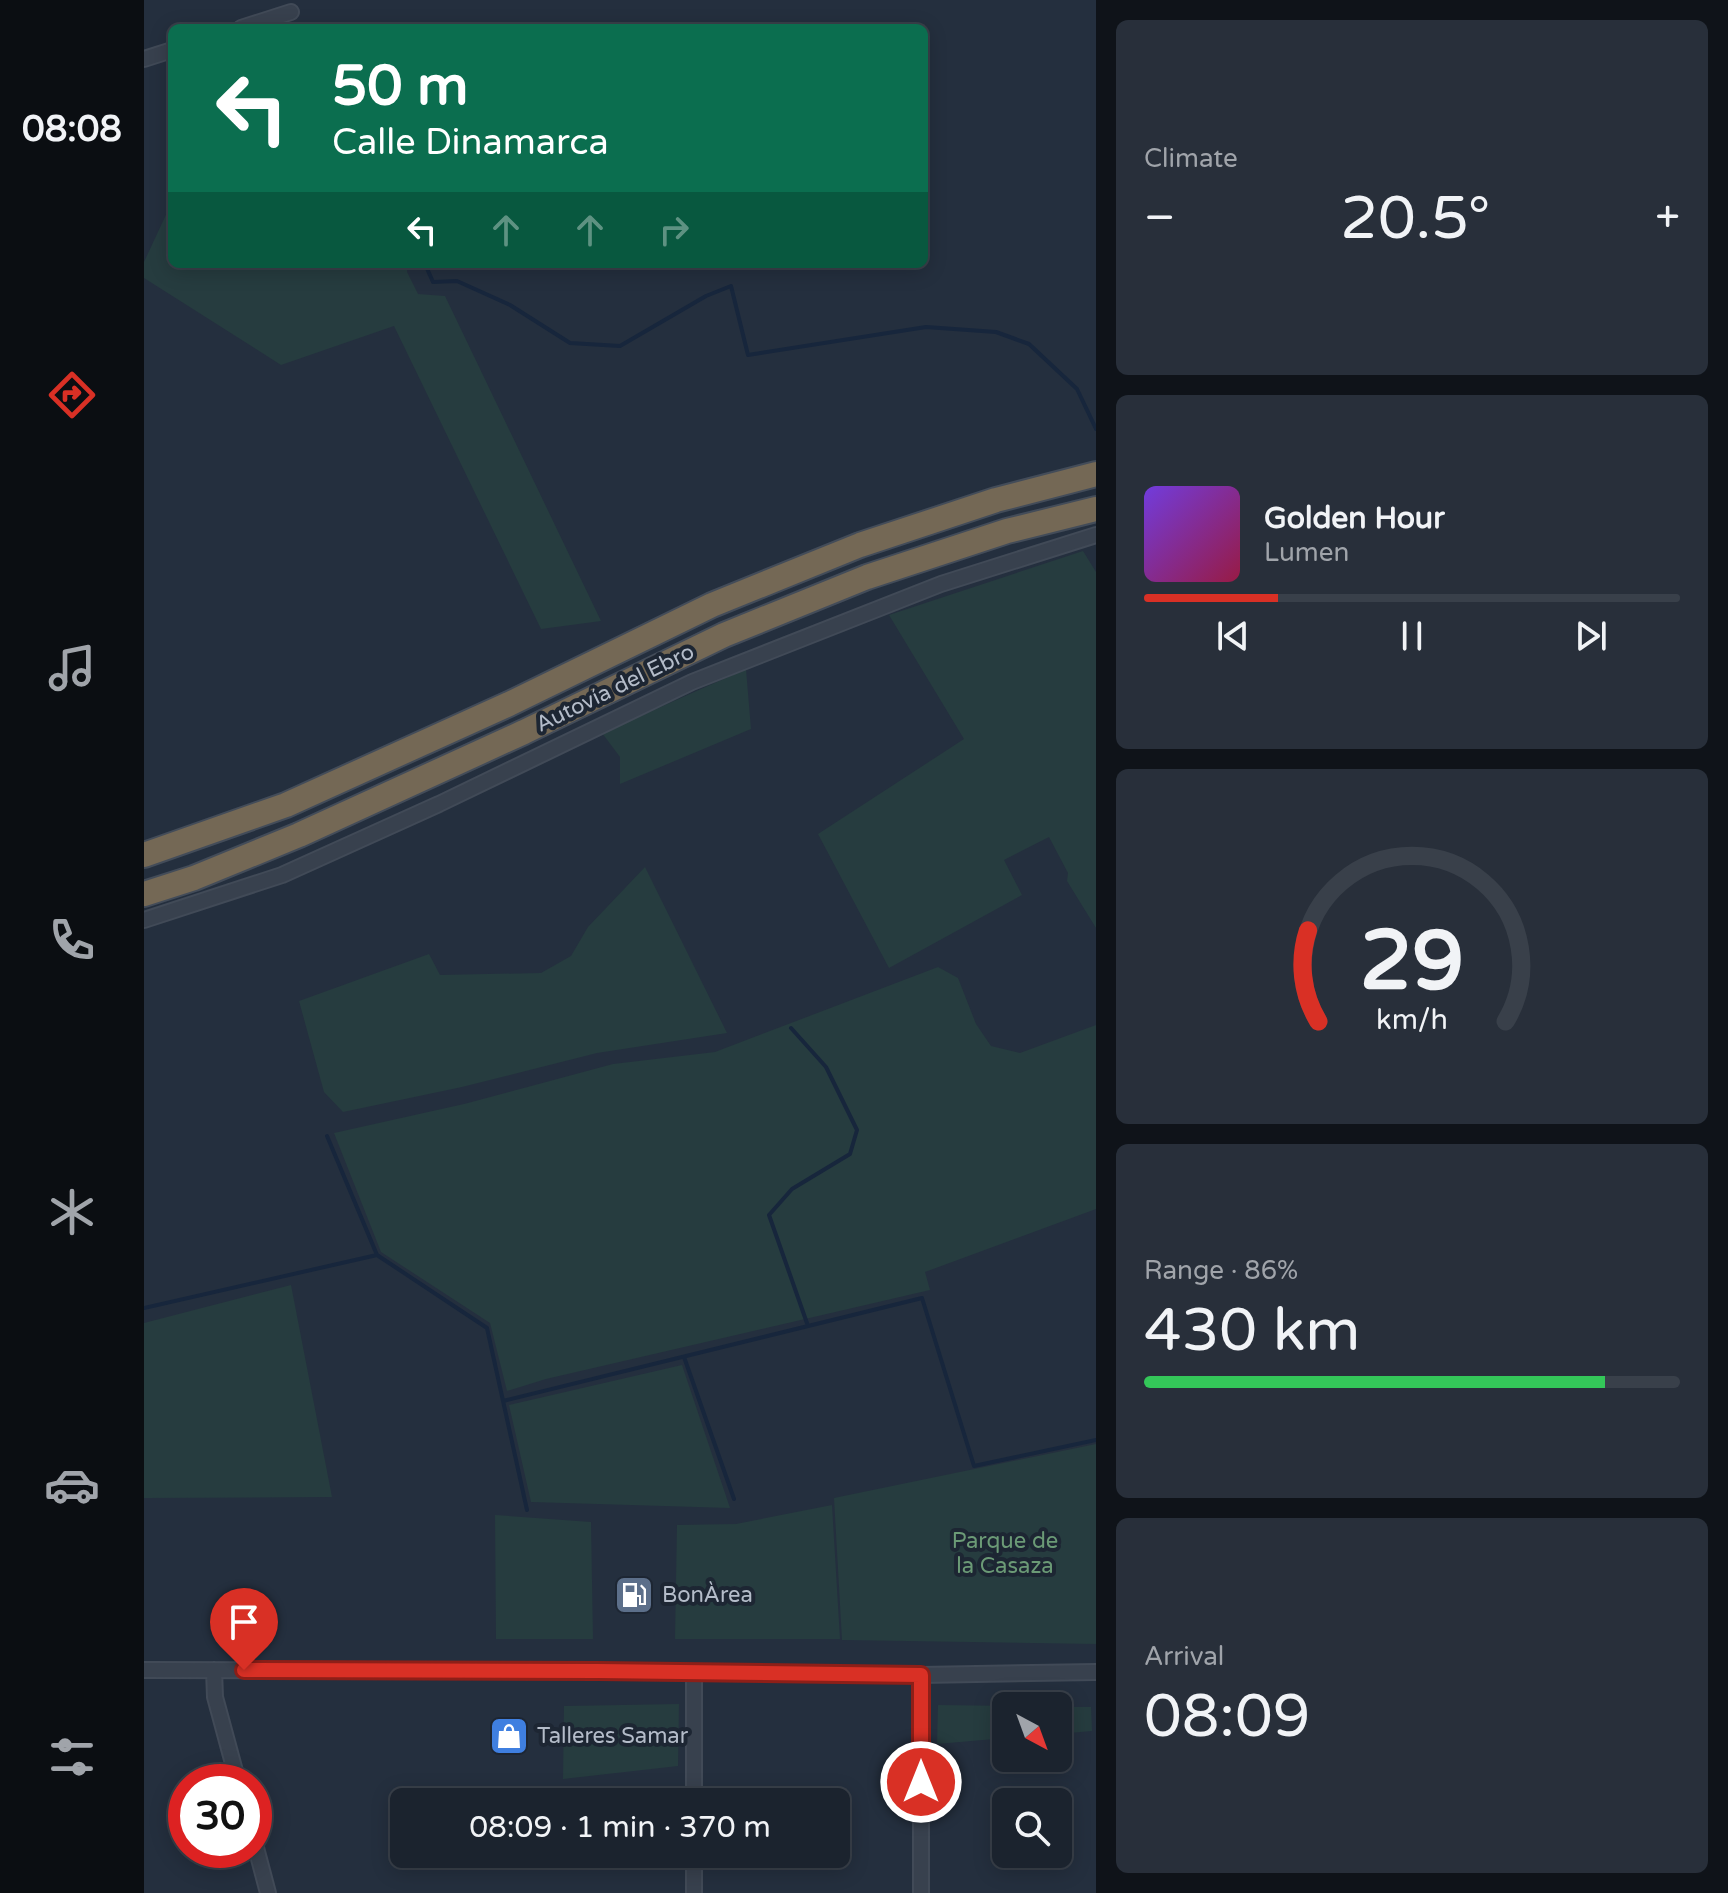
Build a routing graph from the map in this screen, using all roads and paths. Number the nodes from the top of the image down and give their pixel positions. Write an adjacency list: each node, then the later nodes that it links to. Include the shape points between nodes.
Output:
1 (291, 12): 2 (street)
2 (254, 24)
3 (168, 51): 4 (street)
4 (144, 59)
5 (1096, 474): 8 (highway, Autovía del Ebro, via 860,545 712,605 286,805)
6 (1096, 509): 9 (highway, Autovía del Ebro, via 1007,531 867,577 724,635 299,835)
7 (1096, 535): 10 (street, via 941,584 692,682 282,875)
8 (144, 855)
9 (144, 894)
10 (144, 920)
11 (144, 1670): 12 (street)
12 (214, 1670): 13 (street); 16 (street, via 215,1697)
13 (694, 1672): 15 (street); 17 (street)
14 (1096, 1672): 15 (street)
15 (921, 1675): 22 (street)
16 (233, 1764)
17 (694, 1788)
18 (261, 1868): 20 (street)
19 (694, 1868): 21 (street)
20 (268, 1893)
21 (694, 1893)
22 (921, 1893)

